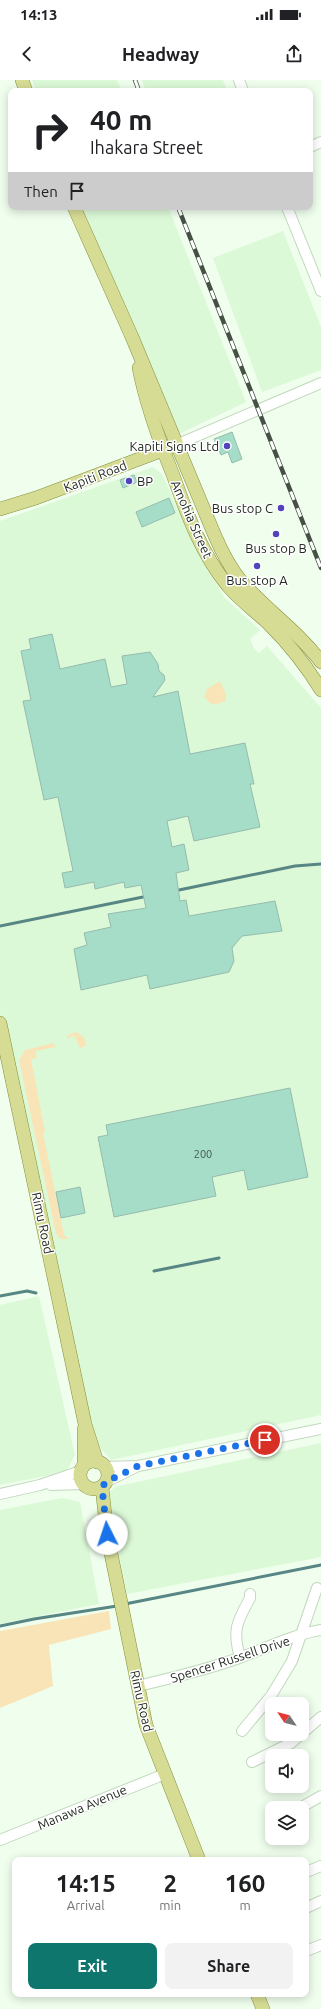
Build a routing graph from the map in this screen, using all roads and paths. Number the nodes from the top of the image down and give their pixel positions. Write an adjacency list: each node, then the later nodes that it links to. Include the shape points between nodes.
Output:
1 (75, 210): 4 (main road, Amohia Street)
2 (288, 210): 3 (street)
3 (321, 291)
4 (132, 337): 6 (main road, Amohia Street); 7 (main road, Amohia Street, via 143,388)
5 (321, 383): 6 (street, Kapiti Road)
6 (176, 445): 7 (main road, Kapiti Road); 9 (main road, Amohia Street, via 214,536 232,568 249,589 298,635)
7 (163, 450): 8 (main road, Kapiti Road, via 43,496); 10 (main road, Amohia Street, via 199,541 217,572 247,606 294,650)
8 (0, 509)
9 (321, 662)
10 (321, 690)
11 (0, 1022): 12 (main road, Rimu Road)
12 (85, 1424): 14 (main road, Rimu Road); 16 (main road, Rimu Road)
13 (321, 1429): 15 (street)
14 (101, 1464): 15 (street); 16 (main road, Rimu Road, via 107,1472); 16 (main road, via 92,1461)
15 (138, 1466): 16 (street)
16 (91, 1480): 17 (street, via 40,1485); 23 (main road, Rimu Road, via 107,1534)
17 (0, 1494)
18 (317, 1588): 21 (street)
19 (250, 1594): 22 (street, via 235,1628 235,1642)
20 (321, 1630): 21 (street, Spencer Russell Drive)
21 (300, 1636): 22 (street, Spencer Russell Drive); 25 (street, via 292,1661 271,1696)
22 (240, 1657): 23 (street, Spencer Russell Drive, via 185,1675)
23 (138, 1686): 27 (main road, Rimu Road, via 146,1725)
24 (321, 1717): 26 (street, via 291,1743)
25 (242, 1731)
26 (252, 1762)
27 (164, 1774): 30 (street, Manawa Avenue); 31 (main road, Rimu Road)
28 (321, 1796): 29 (street)
29 (309, 1803)
30 (0, 1840)
31 (198, 1857)
32 (321, 1866): 33 (street)
33 (309, 1871)
34 (321, 1901): 35 (street)
35 (309, 1907)
36 (321, 1945): 37 (street)
37 (309, 1950)
38 (257, 1997): 39 (main road)
39 (263, 2009)

